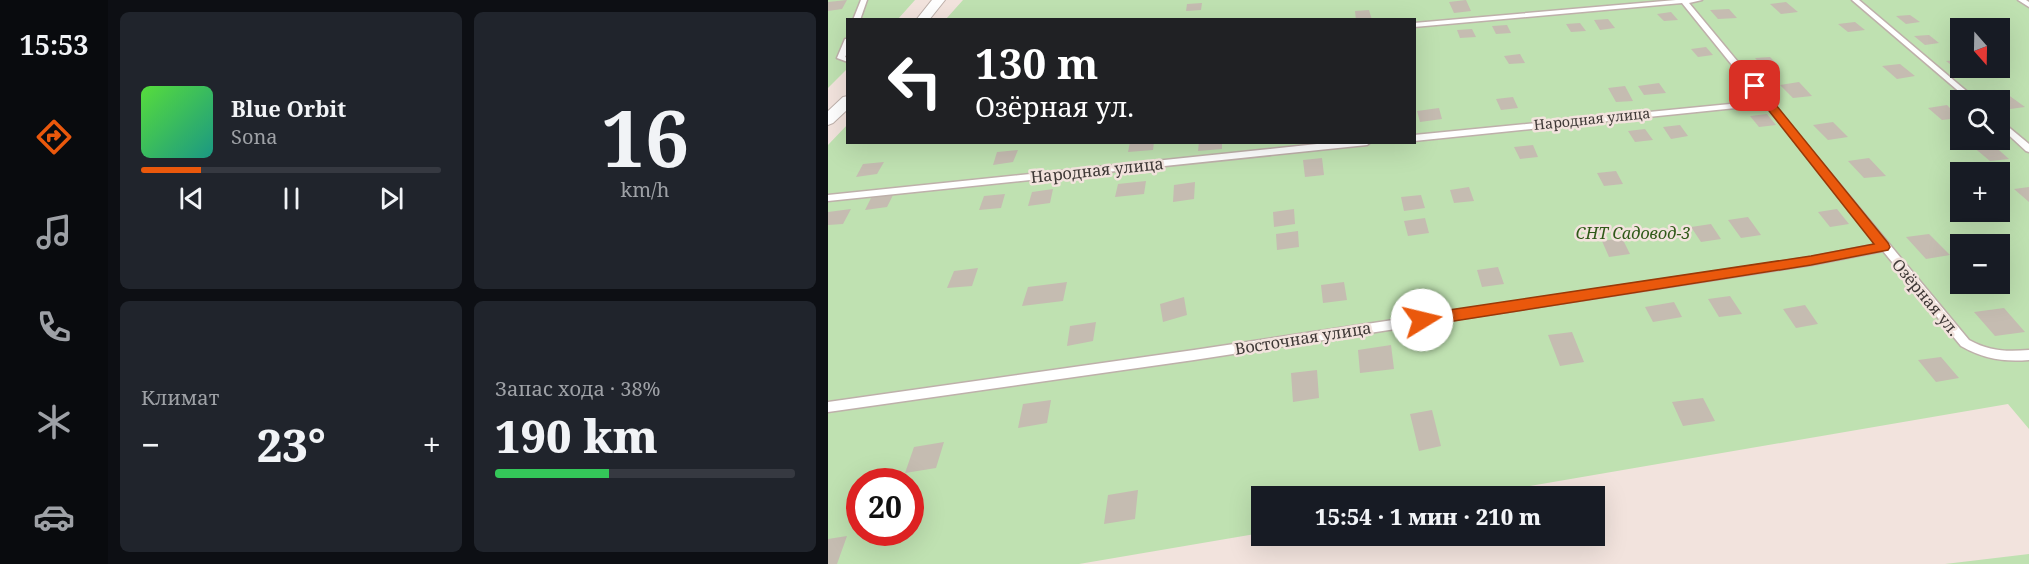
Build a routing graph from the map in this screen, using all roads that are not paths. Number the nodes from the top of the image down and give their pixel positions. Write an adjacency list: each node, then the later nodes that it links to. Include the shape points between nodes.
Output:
1 (864, 0): 8 (lane)
2 (939, 0): 9 (street)
3 (1699, 0): 6 (lane)
4 (1856, 0): 13 (lane)
5 (2021, 0): 7 (lane)
6 (1683, 1): 10 (lane); 15 (lane, Озёрная ул.)
7 (2029, 5)
8 (857, 18)
9 (924, 18)
10 (1416, 25)
11 (846, 46): 12 (lane, via 841,58)
12 (846, 59)
13 (1961, 90)
14 (846, 102): 16 (street)
15 (1769, 103): 18 (lane, Народная улица); 22 (lane, Озёрная ул.)
16 (828, 120)
17 (2010, 132): 20 (lane)
18 (1416, 138)
19 (1348, 144): 21 (lane, Народная улица)
20 (2029, 149)
21 (828, 198)
22 (1884, 247): 23 (lane, Озёрная ул., via 1965,343 1983,354 2008,358); 24 (lane, Восточная улица, via 1194,355)
23 (2029, 355)
24 (828, 407)

